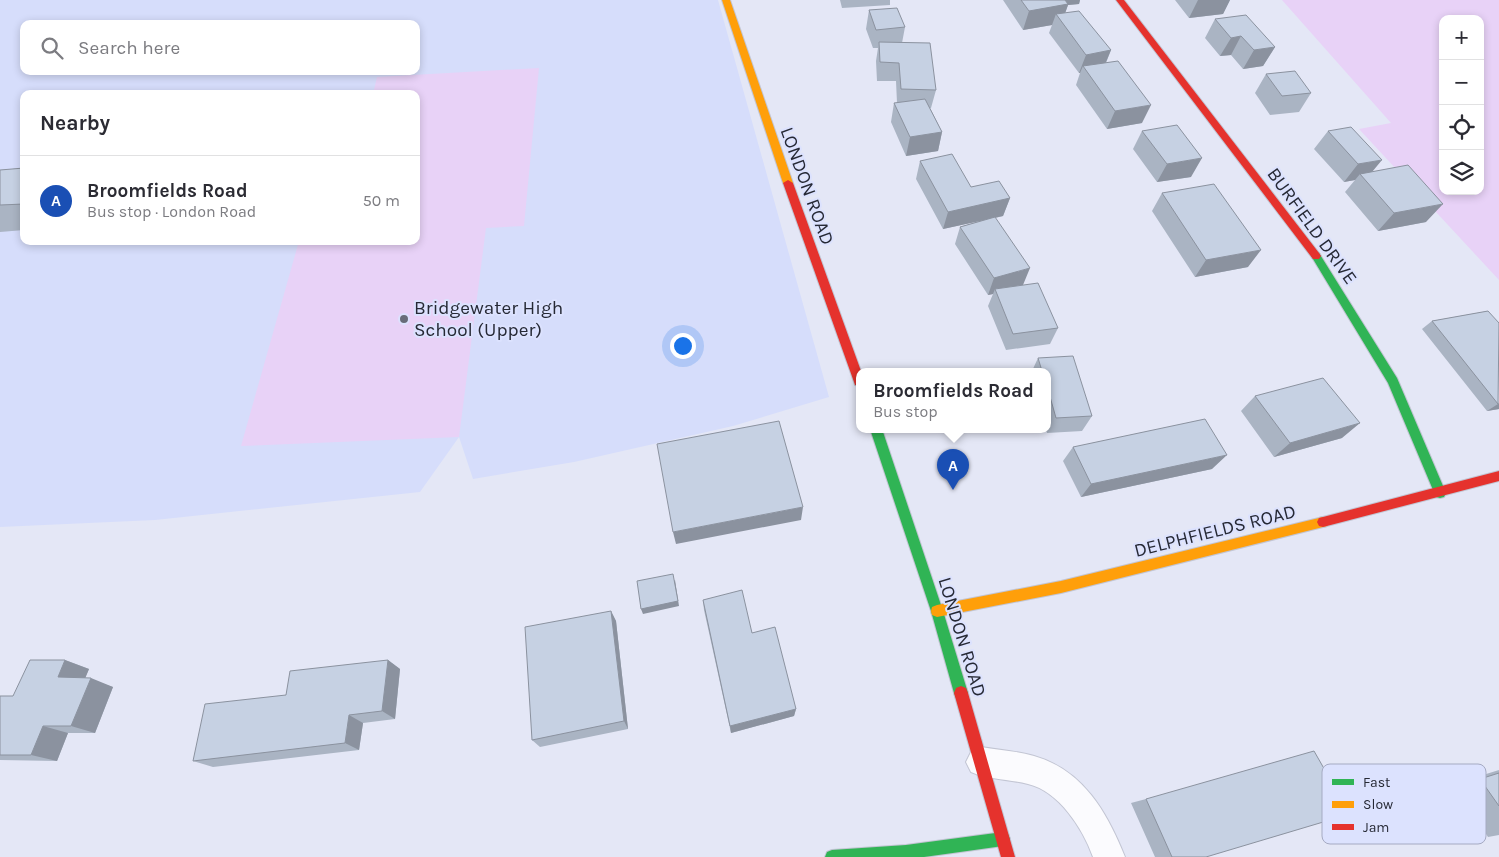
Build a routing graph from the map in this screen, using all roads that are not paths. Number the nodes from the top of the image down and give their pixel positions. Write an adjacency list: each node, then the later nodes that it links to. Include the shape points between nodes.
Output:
1 (726, 0): 3 (main road, LONDON ROAD)
2 (1120, 0): 6 (main road, BURFIELD DRIVE, via 1318,258 1393,381)
3 (856, 374)
4 (877, 433): 7 (main road, LONDON ROAD)
5 (1499, 476): 6 (main road, DELPHFIELDS ROAD)
6 (1440, 493): 7 (main road, DELPHFIELDS ROAD, via 1061,587)
7 (937, 611): 8 (main road, LONDON ROAD)
8 (981, 762): 9 (main road, LONDON ROAD); 12 (lane, via 1041,773 1064,788 1092,818)
9 (1003, 839): 10 (main road, via 906,852); 11 (main road, LONDON ROAD)
10 (832, 857)
11 (1008, 857)
12 (1109, 857)

